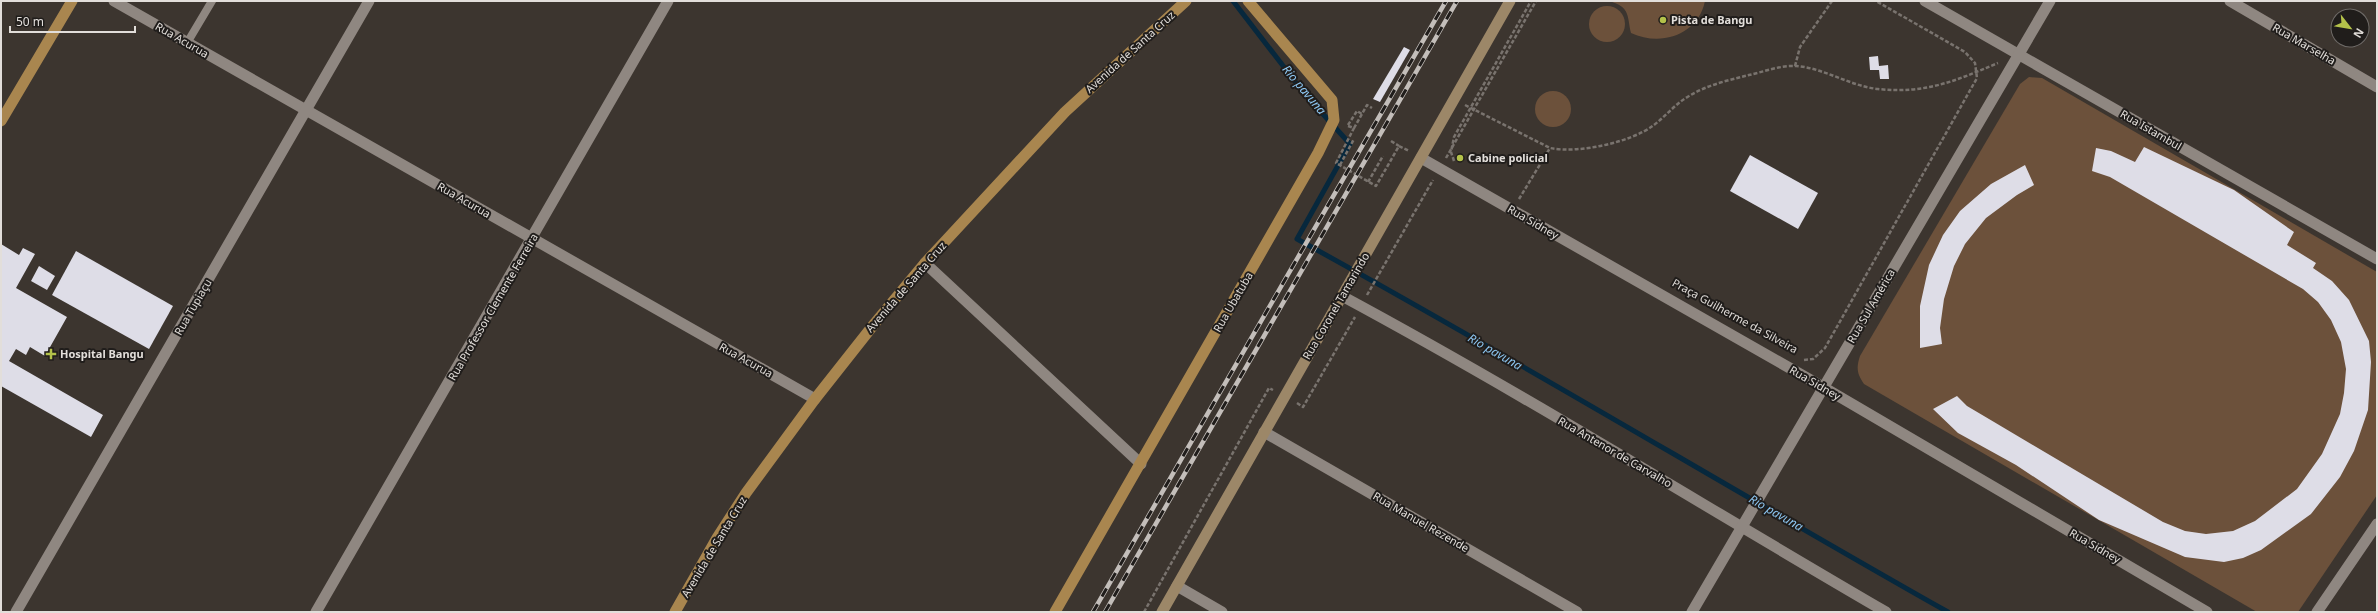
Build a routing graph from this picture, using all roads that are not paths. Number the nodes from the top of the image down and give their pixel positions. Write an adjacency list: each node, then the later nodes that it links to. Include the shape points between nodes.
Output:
1 (72, 1): 16 (main road)
2 (114, 1): 12 (street, Rua Acurua)
3 (212, 1): 12 (lane)
4 (369, 1): 15 (street, Rua Tupiaçu)
5 (668, 1): 18 (street, Rua Professor Clemente Ferreira)
6 (1186, 1): 20 (main road, Avenida de Santa Cruz, via 1065,112)
7 (1248, 1): 25 (main road, Rua Ubatuba, via 1332,100 1334,120 1318,153)
8 (1510, 1): 17 (main road, Rua Coronel Tamarindo)
9 (1925, 1): 13 (street, Rua Istambul)
10 (2050, 1): 13 (street, Rua Sul América)
11 (2230, 1): 14 (street, Rua Marselha)
12 (187, 43): 15 (street, Rua Acurua)
13 (2018, 54): 19 (street, Rua Istambul); 22 (street, Rua Sul América)
14 (2377, 87)
15 (306, 111): 18 (street, Rua Acurua); 29 (street, Rua Tupiaçu)
16 (1, 121)
17 (1421, 158): 21 (main road, Rua Coronel Tamarindo); 22 (street, Rua Sidney)
18 (532, 239): 23 (street, Rua Acurua); 30 (street, Rua Professor Clemente Ferreira)
19 (2377, 259)
20 (925, 263): 23 (main road, Avenida de Santa Cruz); 25 (street)
21 (1342, 296): 24 (main road, Rua Coronel Tamarindo); 27 (street, Rua Antenor de Carvalho, via 1697,499)
22 (1823, 387): 27 (street, Rua Sul América); 38 (street, Rua Sidney)
23 (815, 399): 31 (main road, Avenida de Santa Cruz, via 716,538)
24 (1264, 432): 28 (main road, Rua Coronel Tamarindo); 35 (street, Rua Manuel Rezende)
25 (1141, 464): 32 (main road, Rua Ubatuba)
26 (2377, 524): 39 (street)
27 (1741, 527): 36 (street, Rua Sul América); 37 (street, Rua Antenor de Carvalho)
28 (1177, 586): 33 (main road, Rua Coronel Tamarindo); 34 (street)
29 (16, 612)
30 (316, 612)
31 (675, 612)
32 (1055, 612)
33 (1162, 612)
34 (1222, 612)
35 (1577, 612)
36 (1692, 612)
37 (1886, 612)
38 (2207, 612)
39 (2317, 612)

